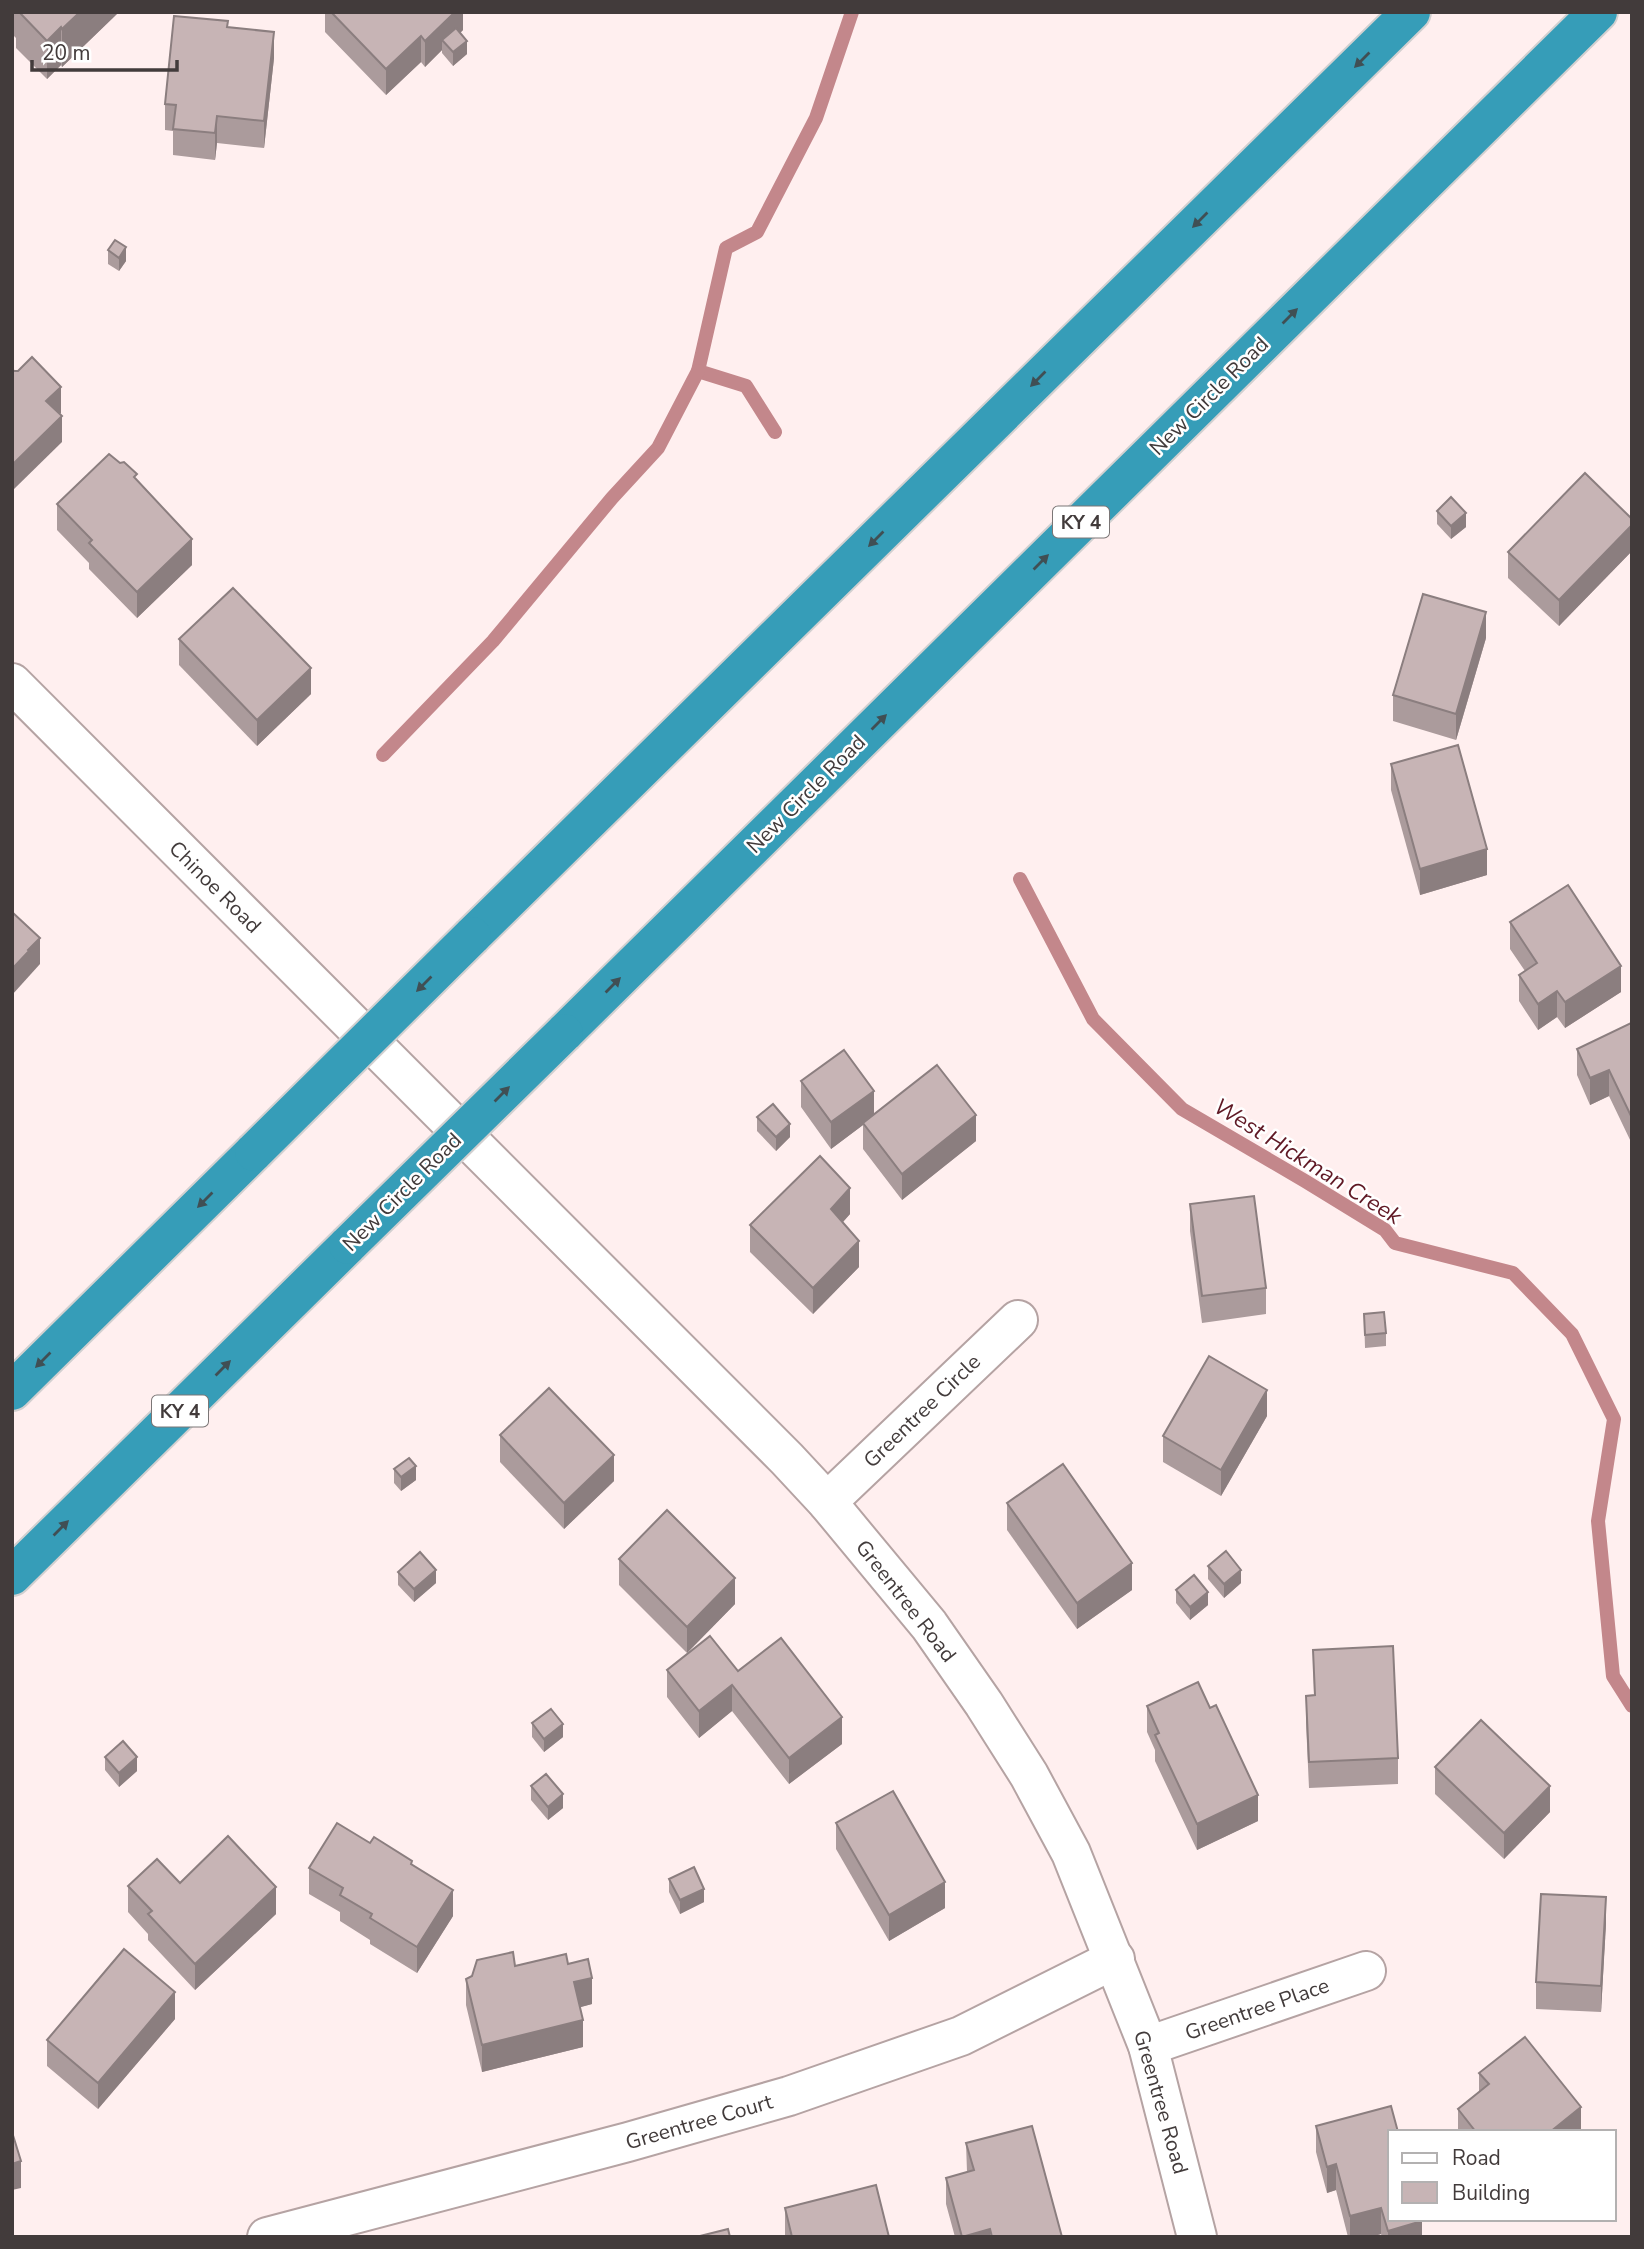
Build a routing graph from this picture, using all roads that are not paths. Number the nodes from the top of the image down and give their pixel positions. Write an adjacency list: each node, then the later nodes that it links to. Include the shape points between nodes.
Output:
1 (1411, 12): 6 (highway, one-way to 6, bridge)
2 (1598, 12): 8 (highway, New Circle Road / KY 4, one-way to 2, bridge)
3 (12, 683): 4 (street, Chinoe Road)
4 (420, 1090): 7 (street, Greentree Road)
5 (1018, 1320): 7 (street, Greentree Circle)
6 (12, 1391)
7 (827, 1502): 9 (street, Greentree Road, via 929,1625 1029,1775 1071,1853)
8 (12, 1576)
9 (1115, 1959): 11 (street, Greentree Road); 12 (street, Greentree Court, via 961,2036 789,2096)
10 (1366, 1971): 11 (street, Greentree Place)
11 (1148, 2046): 13 (street, Greentree Road)
12 (267, 2237)
13 (1197, 2237)

